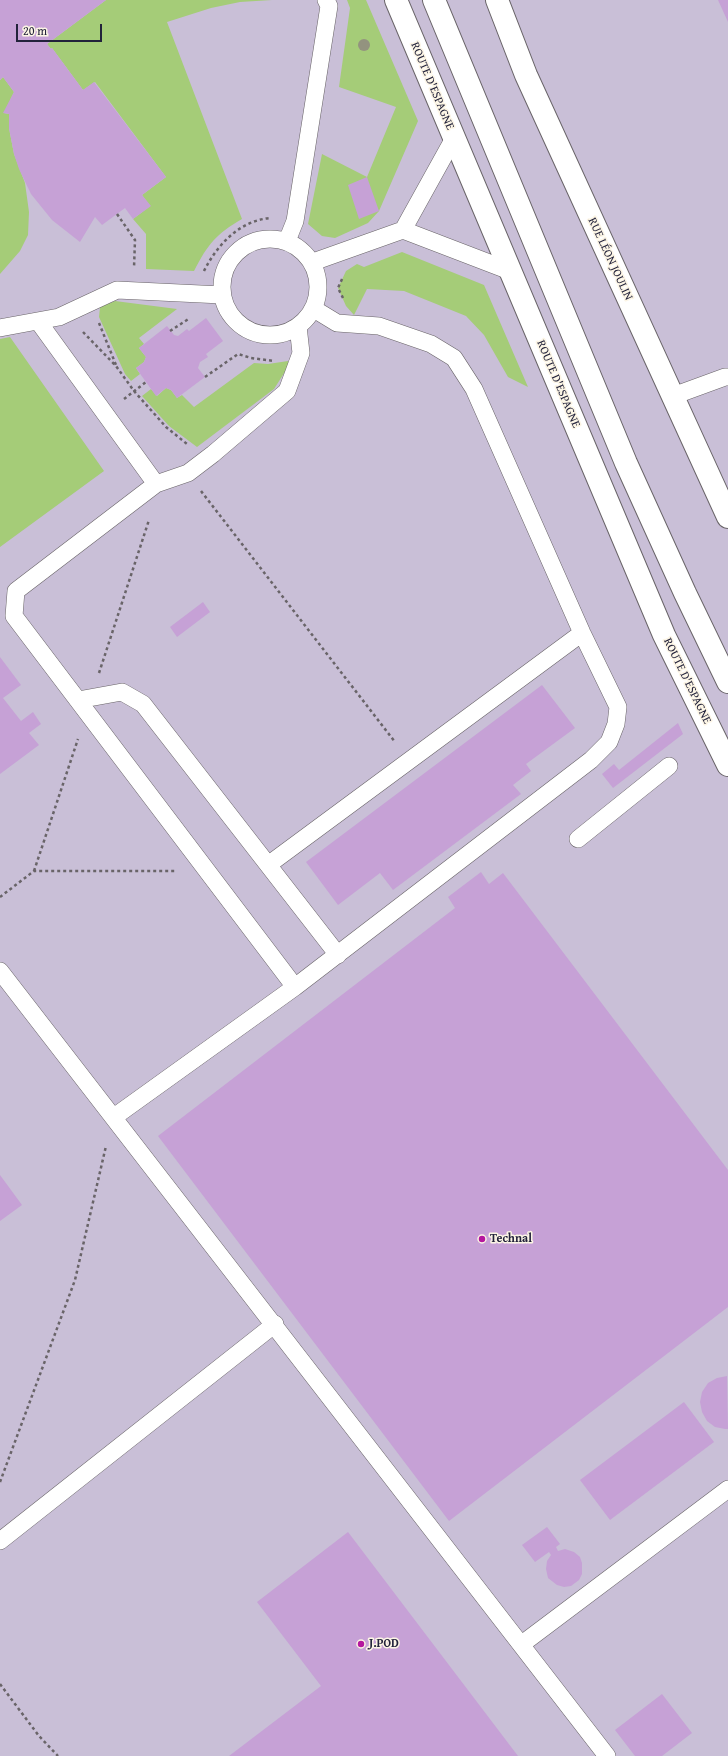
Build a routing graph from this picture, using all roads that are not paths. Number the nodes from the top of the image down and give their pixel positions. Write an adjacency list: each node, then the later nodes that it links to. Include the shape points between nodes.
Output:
1 (326, 0): 7 (lane, via 328,6 295,221)
2 (396, 0): 5 (main road, ROUTE D'ESPAGNE)
3 (434, 0): 20 (main road, via 626,463)
4 (497, 0): 16 (main road, RUE LÉON JOULIN, via 526,76)
5 (454, 138): 6 (lane); 9 (main road, ROUTE D'ESPAGNE)
6 (403, 230): 8 (lane); 9 (lane)
7 (287, 240): 8 (lane, via 302,249); 10 (lane, via 270,238 253,241 239,249 228,262 222,278)
8 (313, 262): 11 (lane, via 319,285)
9 (510, 271): 22 (main road, ROUTE D'ESPAGNE, via 664,635)
10 (222, 295): 12 (lane, via 116,290 59,317); 13 (lane, via 228,311 238,323 252,332 268,335 284,333)
11 (314, 309): 13 (lane); 19 (lane, via 337,323 379,326 431,344 454,358 474,389)
12 (38, 321): 14 (lane); 17 (lane)
13 (298, 326): 17 (lane, via 301,353 287,392 188,473)
14 (0, 328)
15 (728, 377): 16 (lane)
16 (673, 396): 18 (main road, RUE LÉON JOULIN)
17 (156, 484): 21 (lane, via 16,591 14,616)
18 (728, 516)
19 (582, 633): 25 (lane); 26 (lane, via 618,707 616,724 609,742 591,760)
20 (728, 682)
21 (78, 700): 25 (lane, via 122,692 143,704); 28 (lane)
22 (728, 765)
23 (669, 766): 24 (lane)
24 (578, 839)
25 (268, 865): 26 (lane)
26 (338, 954): 28 (lane)
27 (0, 971): 29 (lane)
28 (295, 987): 29 (lane)
29 (114, 1117): 30 (lane)
30 (275, 1324): 32 (lane); 33 (lane)
31 (728, 1489): 33 (lane)
32 (0, 1541)
33 (522, 1644): 34 (lane)
34 (607, 1756)

